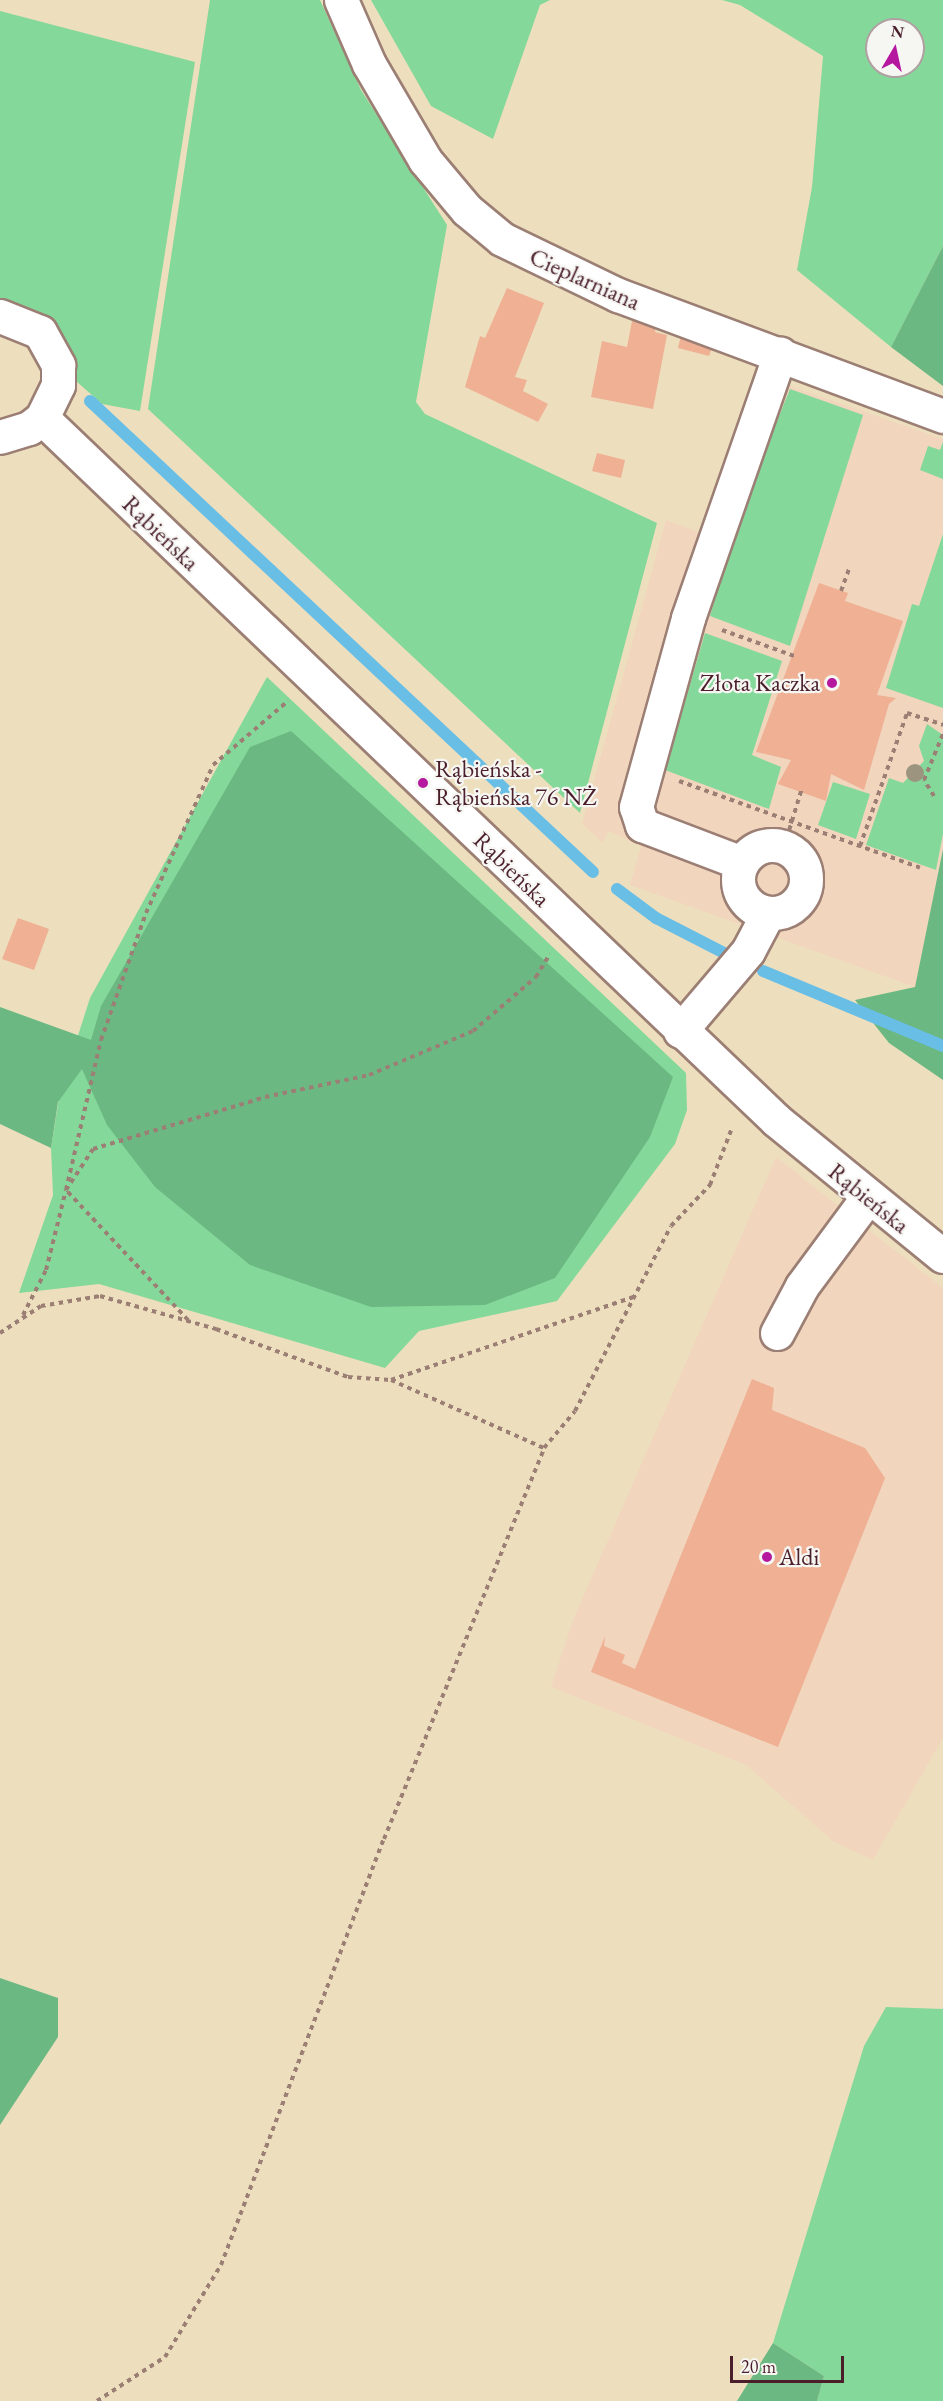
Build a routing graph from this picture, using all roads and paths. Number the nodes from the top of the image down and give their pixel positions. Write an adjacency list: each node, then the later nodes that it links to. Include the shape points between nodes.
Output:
1 (341, 0): 3 (street, Cieplarniana, via 369,64 425,160 482,224 565,273)
2 (0, 316): 5 (street, via 24,321 51,348 58,385)
3 (780, 354): 4 (street, Cieplarniana); 9 (street)
4 (943, 416)
5 (42, 418): 6 (street, via 29,428); 11 (street, Rąbieńska)
6 (0, 437)
7 (849, 568): 8 (path)
8 (841, 591)
9 (687, 618): 10 (path); 14 (street)
10 (794, 656)
11 (313, 680): 22 (street, Rąbieńska); 25 (path, via 213,765 146,913 101,1040)
12 (943, 724): 18 (path, via 907,713)
13 (943, 734): 16 (path, via 924,780)
14 (645, 769): 17 (path); 19 (street, via 636,807 642,825)
15 (802, 789): 17 (path)
16 (934, 796)
17 (788, 834): 18 (path); 19 (street, via 762,846); 21 (street, via 806,884 796,904)
18 (860, 846): 20 (path)
19 (742, 863): 21 (street, via 740,891 753,908)
20 (920, 868)
21 (768, 913): 23 (street, via 748,951)
22 (568, 922): 23 (street, Rąbieńska); 25 (path, via 536,978 473,1031 369,1075 265,1098 93,1149)
23 (680, 1031): 24 (street, Rąbieńska)
24 (751, 1096): 26 (street, Rąbieńska); 28 (path, via 720,1151 710,1185 671,1226)
25 (66, 1190): 29 (path, via 46,1270); 30 (path)
26 (867, 1198): 27 (street, Rąbieńska); 32 (street, via 802,1286)
27 (943, 1256)
28 (634, 1297): 33 (path); 34 (path, via 575,1411)
29 (23, 1316): 30 (path, via 41,1306 100,1296); 31 (path)
30 (188, 1320): 33 (path, via 348,1377)
31 (0, 1333)
32 (777, 1333)
33 (391, 1380): 34 (path)
34 (544, 1448): 35 (path, via 384,1839 221,2265 165,2357)
35 (97, 2401)

